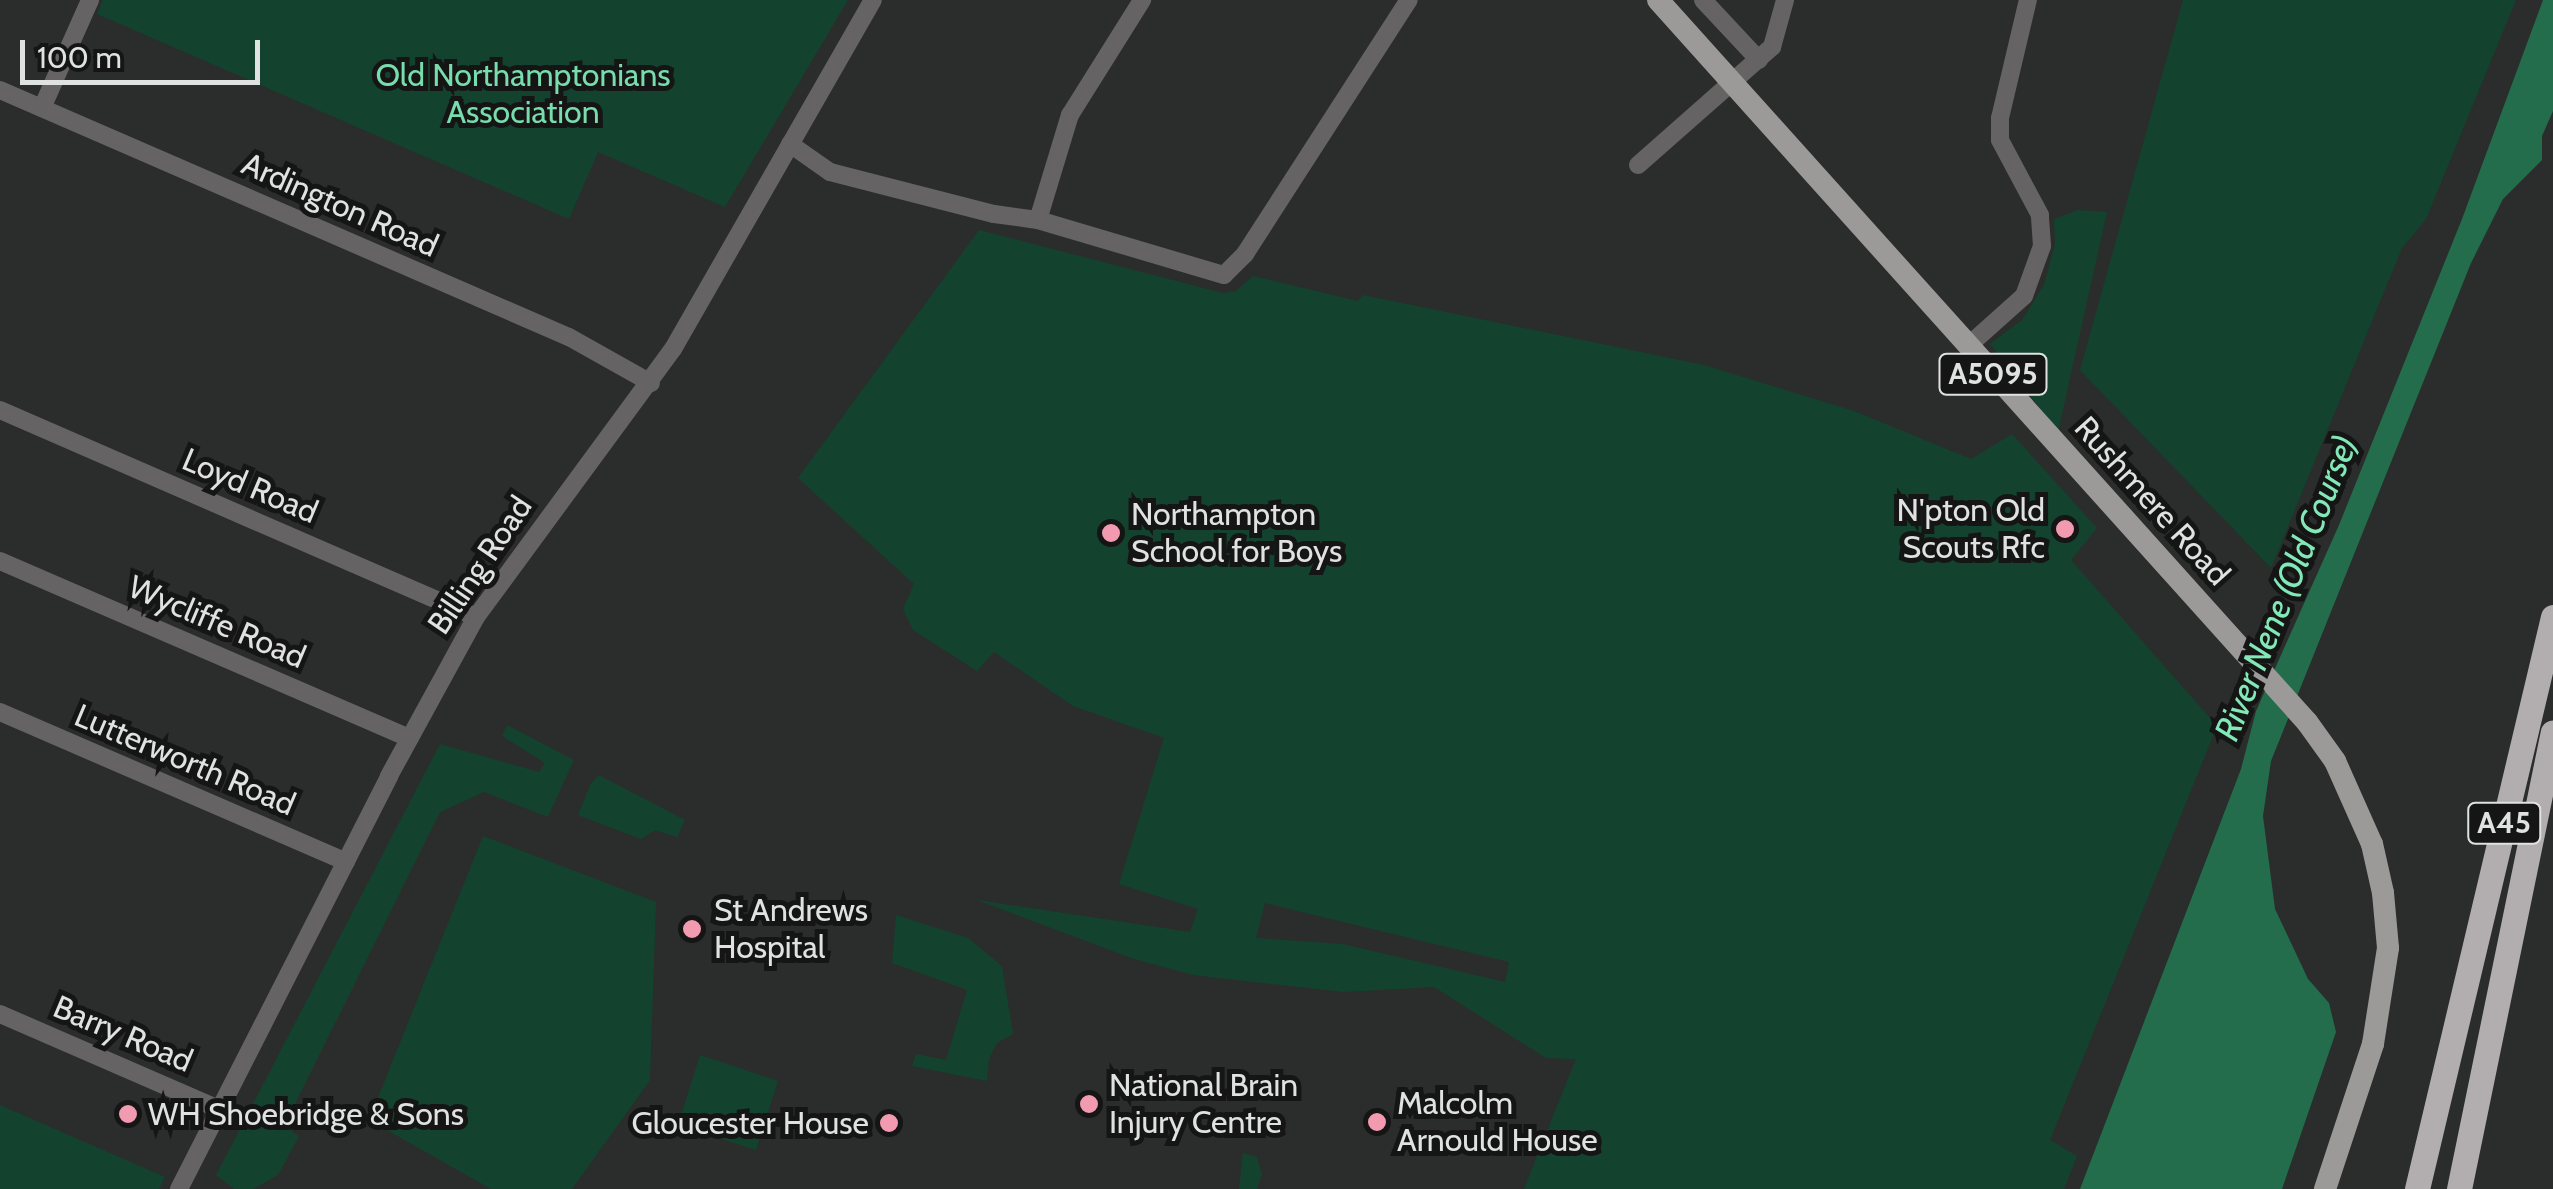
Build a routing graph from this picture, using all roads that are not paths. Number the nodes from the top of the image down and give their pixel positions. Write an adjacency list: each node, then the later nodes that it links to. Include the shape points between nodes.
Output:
1 (90, 0): 12 (street)
2 (873, 0): 13 (street, Billing Road)
3 (1142, 0): 15 (street, via 1070,115)
4 (1409, 0): 15 (street, via 1235,269 1212,275)
5 (1658, 0): 10 (main road, Rushmere Road / A5095)
6 (1703, 0): 9 (street)
7 (1784, 0): 9 (street, via 1777,39)
8 (2028, 0): 16 (street, via 2000,140 2040,215 2042,246 2024,296)
9 (1759, 60): 10 (street)
10 (1734, 85): 14 (street); 16 (main road, Rushmere Road / A5095)
11 (0, 90): 12 (street, Ardington Road)
12 (42, 108): 17 (street, Ardington Road, via 569,337)
13 (790, 144): 15 (street, via 830,172); 17 (street, Billing Road)
14 (1638, 165)
15 (1038, 220)
16 (1968, 346): 31 (main road, Rushmere Road / A5095, via 2298,713 2335,761 2362,814 2387,920 2380,1015)
17 (651, 383): 20 (street, Billing Road)
18 (0, 410): 20 (street, Loyd Road)
19 (0, 561): 24 (street, Wycliffe Road)
20 (476, 617): 24 (street, Billing Road)
21 (2553, 617): 27 (highway, A45)
22 (0, 712): 25 (street, Lutterworth Road)
23 (2553, 733): 28 (highway, A45)
24 (409, 738): 25 (street, Billing Road)
25 (346, 862): 29 (street, Billing Road)
26 (0, 1014): 29 (street, Barry Road)
27 (2458, 1029): 32 (highway); 33 (highway, A45)
28 (2480, 1078): 34 (highway, A45); 35 (highway)
29 (222, 1110): 30 (street, Billing Road)
30 (179, 1189)
31 (2325, 1189)
32 (2417, 1189)
33 (2428, 1189)
34 (2458, 1189)
35 (2476, 1189)

